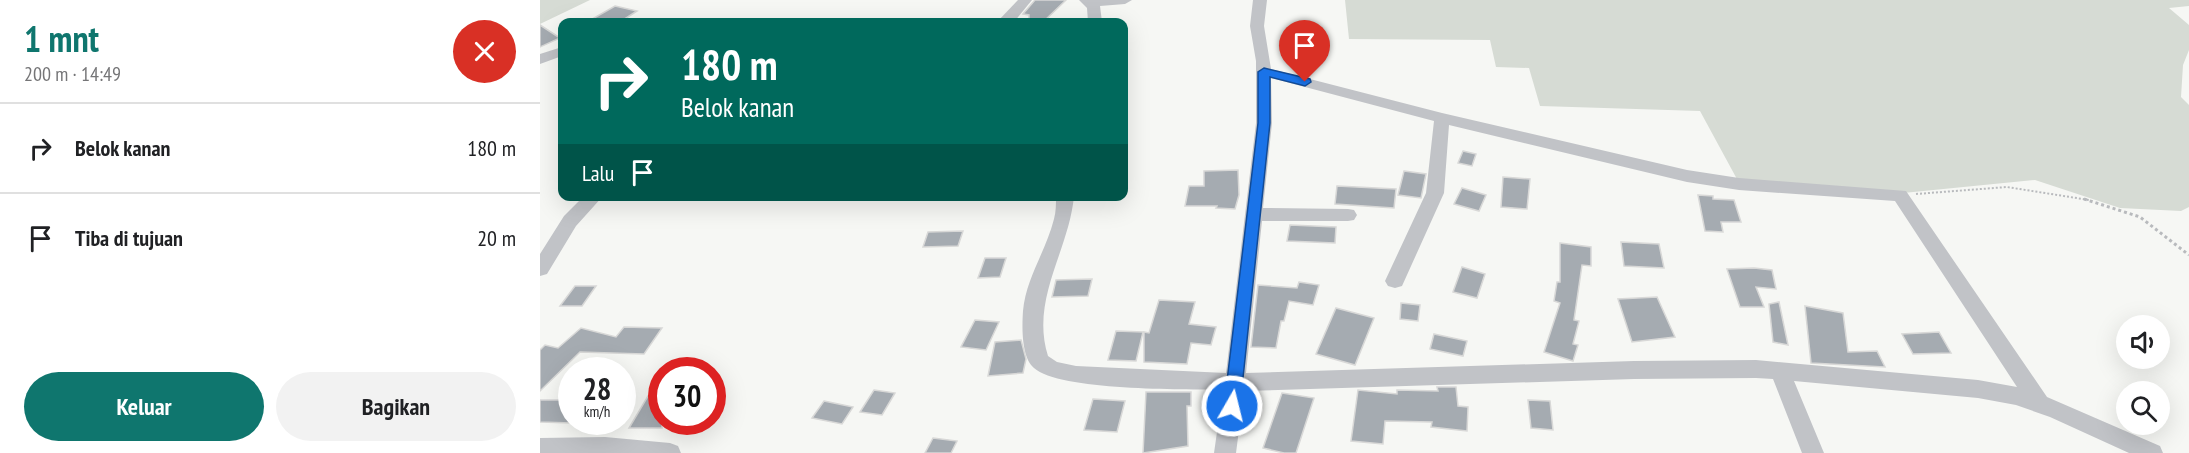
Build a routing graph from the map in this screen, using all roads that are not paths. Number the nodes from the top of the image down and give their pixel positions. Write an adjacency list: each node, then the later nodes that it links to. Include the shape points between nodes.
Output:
1 (1025, 0): 5 (street)
2 (1125, 0): 4 (street)
3 (1260, 0): 9 (street, via 1257,26)
4 (1088, 1): 6 (street)
5 (1012, 18)
6 (1095, 18)
7 (558, 52): 8 (street)
8 (540, 59)
9 (1264, 72): 10 (street); 13 (street, via 1264,123)
10 (1442, 118): 16 (street, via 1435,193); 19 (street, via 1710,180 1900,195)
11 (590, 201): 15 (street, via 570,222)
12 (1065, 201): 18 (street, via 1063,219 1038,285 1033,311 1039,361 1052,370 1076,375)
13 (1253, 214): 14 (street); 18 (street)
14 (1348, 215)
15 (540, 269)
16 (1395, 281)
17 (1780, 372): 18 (street, via 1665,369); 19 (street, via 1978,389); 23 (street)
18 (1235, 382): 22 (street)
19 (2039, 403): 24 (street)
20 (540, 448): 21 (street, via 605,447)
21 (670, 453)
22 (1225, 453)
23 (1813, 453)
24 (2151, 453)

